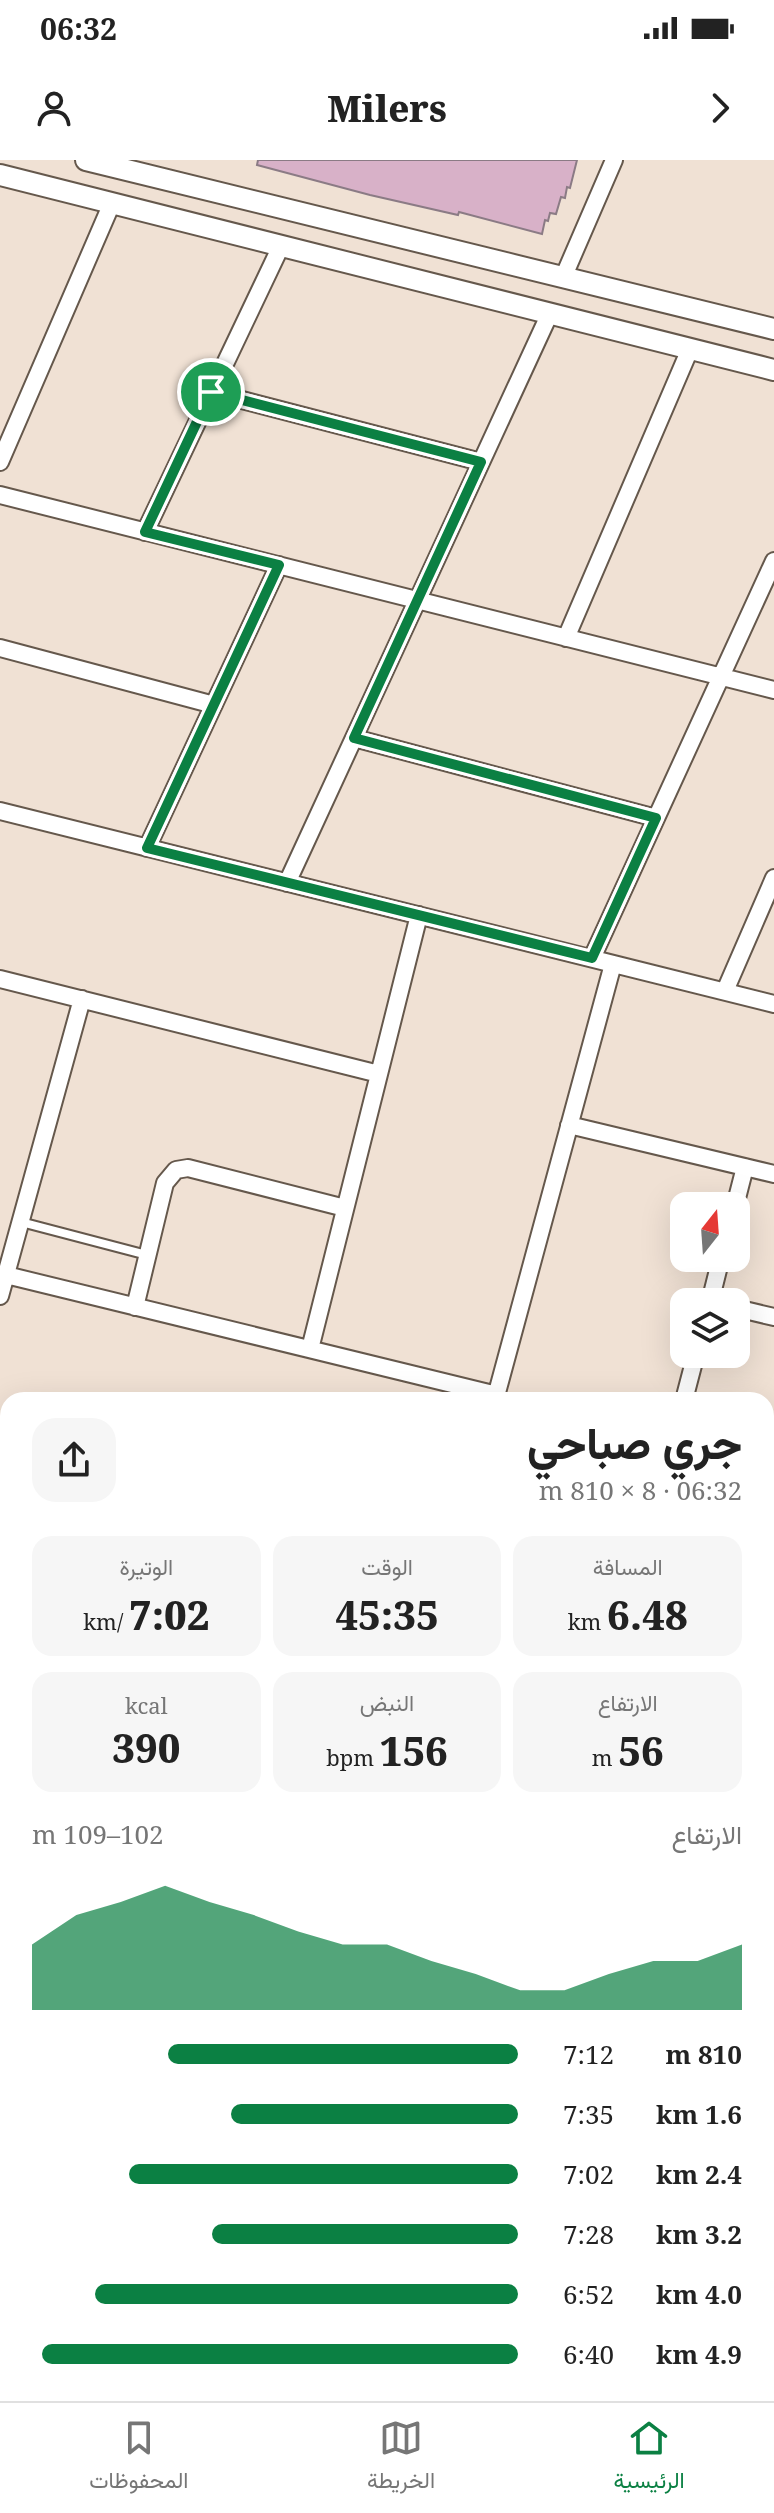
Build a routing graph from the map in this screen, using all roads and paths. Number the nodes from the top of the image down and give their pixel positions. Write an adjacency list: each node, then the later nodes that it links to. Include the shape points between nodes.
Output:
1 (86, 160): 3 (street)
2 (614, 160): 7 (street)
3 (132, 165): 7 (street)
4 (0, 175): 5 (street)
5 (112, 203): 6 (street); 13 (street)
6 (281, 246): 8 (street); 12 (street)
7 (563, 278): 9 (street)
8 (550, 313): 10 (street); 14 (street)
9 (774, 329)
10 (690, 349): 11 (street); 20 (street)
11 (774, 370)
12 (211, 392): 14 (street); 16 (street)
13 (0, 462)
14 (481, 462): 19 (street)
15 (0, 495): 16 (street)
16 (145, 532): 18 (street)
17 (774, 561): 22 (street)
18 (279, 565): 19 (street); 24 (street)
19 (418, 599): 20 (street); 25 (street)
20 (566, 638): 22 (street)
21 (0, 648): 24 (street)
22 (721, 676): 23 (street); 27 (street)
23 (774, 690)
24 (214, 705): 28 (street)
25 (354, 738): 27 (street); 30 (street)
26 (0, 811): 28 (street)
27 (656, 818): 32 (street)
28 (147, 848): 30 (street)
29 (774, 878): 35 (street)
30 (287, 883): 31 (street)
31 (419, 915): 32 (street); 38 (street)
32 (592, 958): 33 (street)
33 (613, 964): 35 (street); 39 (street)
34 (0, 979): 36 (street)
35 (725, 991): 37 (street)
36 (82, 999): 38 (street); 44 (street)
37 (774, 1004)
38 (379, 1074): 43 (street)
39 (569, 1125): 40 (street); 54 (street)
40 (745, 1167): 41 (street); 42 (street)
41 (774, 1174)
42 (739, 1192)
43 (345, 1208): 45 (street, via 182,1168 165,1183); 51 (street)
44 (21, 1222): 45 (lane); 46 (street)
45 (147, 1255): 48 (street)
46 (6, 1275): 47 (street); 48 (street)
47 (0, 1296)
48 (135, 1307): 51 (street)
49 (750, 1311): 50 (street)
50 (774, 1317)
51 (310, 1349): 53 (street)
52 (692, 1368): 55 (street)
53 (477, 1392)
54 (497, 1392)
55 (686, 1392)

